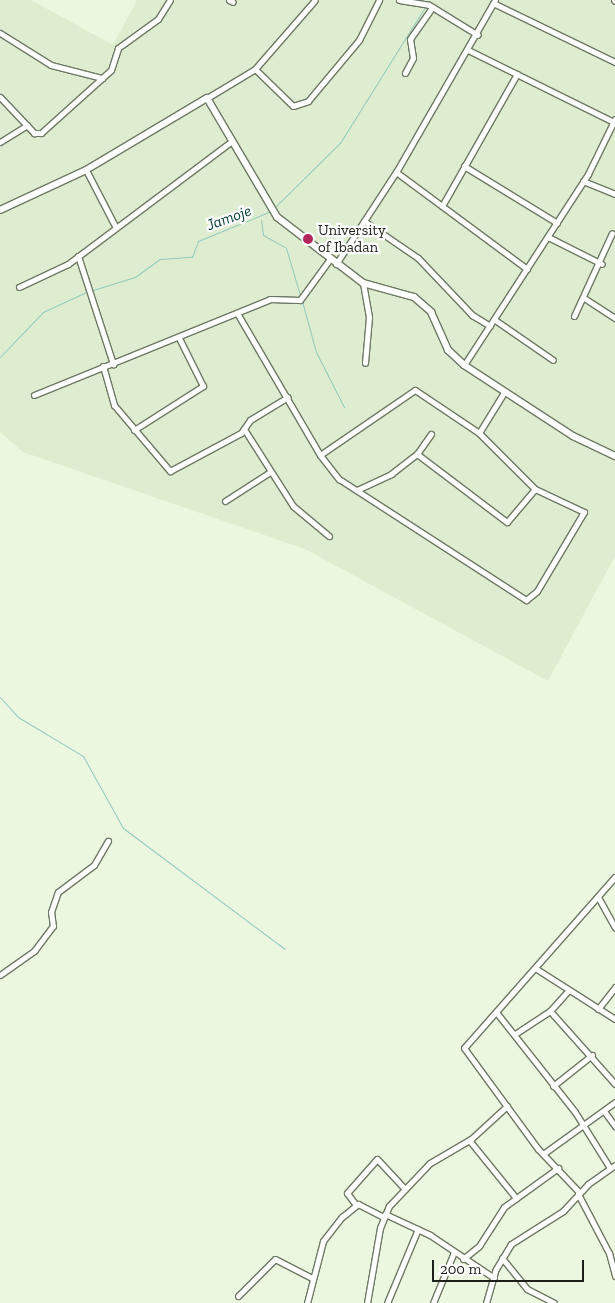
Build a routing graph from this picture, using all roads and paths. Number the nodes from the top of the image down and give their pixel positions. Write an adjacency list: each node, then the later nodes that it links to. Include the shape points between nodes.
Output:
1 (170, 0): 14 (street, via 158,19 118,48 113,67)
2 (315, 0): 11 (street)
3 (379, 0): 11 (street, via 359,40 308,101 293,106)
4 (399, 0): 6 (street)
5 (494, 2): 8 (street); 10 (street)
6 (432, 7): 8 (street); 12 (street, via 410,39 413,58)
7 (0, 33): 14 (street, via 51,65)
8 (478, 34): 9 (street)
9 (468, 50): 13 (street); 23 (street)
10 (615, 62)
11 (255, 69): 16 (street)
12 (405, 73)
13 (518, 74): 17 (street); 21 (street)
14 (102, 78): 18 (street, via 41,133)
15 (0, 96): 18 (street)
16 (207, 98): 19 (street); 22 (street)
17 (614, 121): 24 (street)
18 (27, 125): 20 (street)
19 (232, 141): 30 (street); 34 (street, via 275,216)
20 (0, 142)
21 (464, 166): 26 (street); 29 (street)
22 (86, 170): 27 (street); 30 (street)
23 (396, 172): 26 (street); 28 (street)
24 (583, 181): 25 (street); 29 (street)
25 (615, 194)
26 (442, 206): 37 (street)
27 (0, 210)
28 (364, 221): 35 (street); 45 (street, via 418,258 472,315)
29 (556, 223): 32 (street)
30 (115, 226): 33 (street)
31 (612, 233): 36 (street)
32 (548, 238): 36 (street); 37 (street)
33 (78, 256): 39 (street); 49 (street)
34 (330, 259): 35 (street); 41 (street, via 300,300 270,299)
35 (336, 264): 38 (street)
36 (602, 264): 40 (street)
37 (527, 269): 44 (street)
38 (363, 283): 48 (street, via 369,317); 50 (street, via 414,297 431,312 448,350)
39 (19, 287)
40 (584, 298): 42 (street); 43 (street)
41 (237, 313): 46 (street); 54 (street)
42 (574, 316)
43 (615, 318)
44 (495, 320): 45 (street); 47 (street)
45 (490, 326): 50 (street)
46 (179, 338): 49 (street); 56 (street, via 203,386)
47 (553, 360)
48 (365, 363)
49 (113, 364): 51 (street)
50 (464, 365): 52 (street)
51 (103, 366): 53 (street); 56 (street, via 109,397)
52 (503, 394): 57 (street); 61 (street)
53 (34, 395)
54 (288, 397): 55 (street, via 250,420); 60 (street)
55 (244, 429): 56 (street, via 170,471); 62 (street)
56 (134, 430)
57 (479, 433): 60 (street, via 415,390); 63 (street)
58 (431, 434): 59 (street)
59 (417, 454): 63 (street, via 506,522); 64 (street, via 391,474)
60 (320, 455): 64 (street, via 339,480)
61 (615, 456)
62 (270, 472): 65 (street); 66 (street, via 293,506)
63 (535, 489): 64 (street, via 582,508 584,516 537,591 526,600)
64 (357, 490)
65 (224, 501)
66 (329, 536)
67 (108, 842): 72 (street, via 94,865 58,892 51,912 53,926 41,942 24,961)
68 (615, 877): 69 (street)
69 (598, 896): 70 (street); 71 (street)
70 (615, 928)
71 (535, 968): 74 (street); 77 (street)
72 (0, 975)
73 (615, 987): 75 (street)
74 (568, 991): 75 (street); 76 (street)
75 (598, 1009): 78 (street)
76 (550, 1011): 79 (street); 80 (street)
77 (496, 1012): 79 (street); 84 (street, via 464,1050)
78 (615, 1019)
79 (515, 1034): 82 (street)
80 (592, 1055): 81 (street); 82 (street)
81 (615, 1084)
82 (553, 1086): 86 (street)
83 (615, 1102): 85 (street)
84 (507, 1106): 88 (street); 89 (street)
85 (604, 1111): 86 (street); 87 (street)
86 (581, 1126): 89 (street); 90 (street)
87 (615, 1126)
88 (468, 1140): 92 (street, via 430,1163); 94 (street)
89 (543, 1154): 91 (street)
90 (612, 1166): 93 (street)
91 (558, 1168): 93 (street); 94 (street)
92 (405, 1189): 95 (street, via 377,1159 346,1193); 96 (street)
93 (578, 1193): 99 (street, via 563,1212 522,1235); 101 (street, via 609,1253)
94 (516, 1198): 100 (street)
95 (356, 1205): 96 (street); 102 (street, via 323,1241)
96 (384, 1215): 97 (street); 106 (street)
97 (418, 1229): 98 (street); 107 (street)
98 (454, 1252): 100 (street); 108 (street)
99 (502, 1258): 103 (street); 110 (street, via 527,1289)
100 (463, 1259): 103 (street)
101 (615, 1276)
102 (312, 1278): 104 (street, via 275,1259); 105 (street)
103 (494, 1278): 109 (street)
104 (238, 1296)
105 (307, 1303)
106 (367, 1303)
107 (387, 1303)
108 (433, 1303)
109 (486, 1303)
110 (554, 1303)

